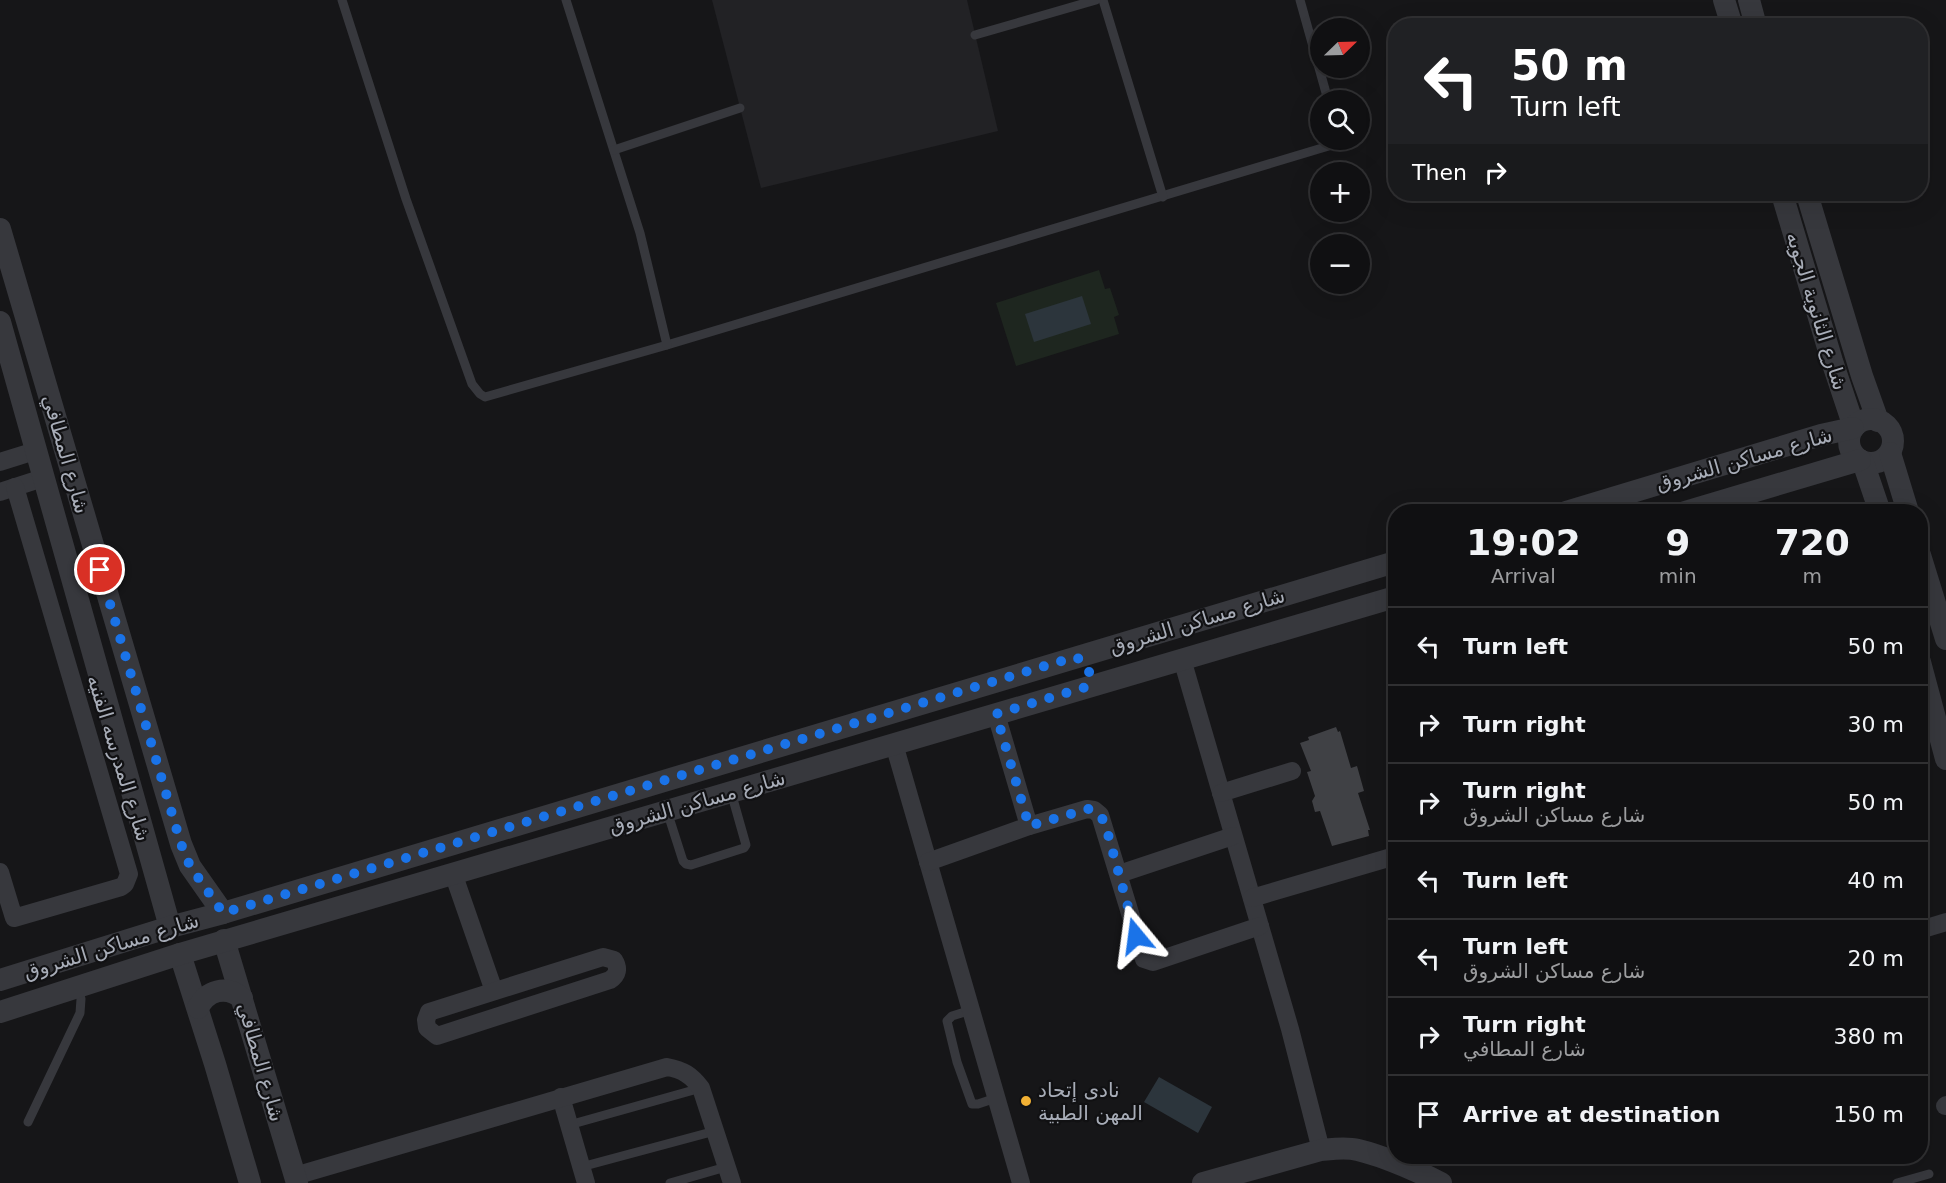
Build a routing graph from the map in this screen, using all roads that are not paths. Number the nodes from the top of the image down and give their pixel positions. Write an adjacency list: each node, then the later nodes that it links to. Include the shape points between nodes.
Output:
1 (344, 0): 20 (lane, via 406,199 476,390 490,397)
2 (566, 0): 13 (lane)
3 (1096, 0): 10 (lane)
4 (1103, 0): 15 (lane)
5 (1300, 0): 11 (lane)
6 (1724, 0): 8 (street)
7 (1749, 0): 9 (street)
8 (1730, 18)
9 (1754, 18)
10 (975, 35)
11 (1325, 90)
12 (740, 108): 13 (lane)
13 (614, 150): 20 (lane)
14 (1319, 150): 15 (lane)
15 (1163, 197): 20 (lane)
16 (1784, 201): 22 (street, شارع الثانوية الجويه)
17 (1809, 201): 23 (street, شارع الثانوية الجويه)
18 (0, 229): 59 (street, شارع المطافي)
19 (0, 322): 21 (street, شارع المطافي)
20 (668, 345)
21 (5, 360): 26 (street, شارع المطافي)
22 (1839, 383): 24 (street, شارع الثانوية الجويه); 25 (street, via 1835,412)
23 (1878, 421): 24 (street, via 1865,420); 27 (street, via 1890,431)
24 (1854, 428): 25 (street, شارع مساكن الشروق); 28 (street, via 1849,444)
25 (1814, 438): 30 (street); 33 (street, شارع مساكن الشروق)
26 (35, 450): 29 (street); 31 (street, شارع المطافي)
27 (1890, 453): 28 (street, via 1878,462); 36 (street)
28 (1862, 461): 30 (street, شارع مساكن الشروق); 35 (street)
29 (0, 462)
30 (1816, 473): 34 (street, شارع مساكن الشروق)
31 (43, 478): 32 (street); 62 (street, شارع المطافي)
32 (7, 489): 66 (street, شارع المدرسه الفنيه, via 129,874 125,884 116,889)
33 (1593, 504)
34 (1712, 504)
35 (1877, 504)
36 (1906, 504)
37 (1388, 564): 42 (street, شارع مساكن الشروق)
38 (1928, 573): 40 (street)
39 (1388, 599): 44 (street, شارع مساكن الشروق)
40 (1941, 602): 41 (street)
41 (1946, 639)
42 (1115, 646): 43 (street, شارع مساكن الشروق); 45 (street, via 1113,662)
43 (1075, 657): 46 (street, via 1089,669); 65 (street, شارع مساكن الشروق)
44 (1182, 659): 45 (street, شارع مساكن الشروق); 53 (street)
45 (1123, 676): 46 (street, شارع مساكن الشروق)
46 (1086, 687): 48 (street, شارع مساكن الشروق)
47 (1928, 692): 50 (street)
48 (996, 714): 49 (street, شارع مساكن الشروق); 55 (street)
49 (894, 744): 52 (street, شارع مساكن الشروق); 58 (street)
50 (1946, 759)
51 (1292, 771): 53 (street)
52 (731, 792): 54 (street, شارع مساكن الشروق); 54 (lane, via 747,842 745,847 691,865 683,861)
53 (1221, 793): 56 (street)
54 (667, 811): 61 (street, شارع مساكن الشروق)
55 (1029, 826): 58 (street); 63 (street, via 1094,810 1103,820)
56 (1233, 836): 63 (street); 64 (street)
57 (1388, 858): 64 (street)
58 (928, 861): 78 (street)
59 (190, 866): 62 (street, via 174,878); 65 (street, شارع المطافي)
60 (0, 872): 66 (street, شارع المدرسه الفنيه)
61 (453, 873): 71 (street, شارع مساكن الشروق); 75 (street)
62 (155, 874): 69 (street, شارع المطافي)
63 (1119, 874): 68 (street, via 1142,956 1147,961)
64 (1252, 898): 68 (street)
65 (223, 913): 69 (street, شارع مساكن الشروق)
66 (7, 920)
67 (1946, 922): 70 (street)
68 (1260, 926): 86 (street)
69 (170, 927): 73 (street, شارع مساكن الشروق)
70 (1928, 928)
71 (224, 940): 72 (street, شارع مساكن الشروق); 76 (street, شارع المطافي)
72 (180, 954): 74 (street, شارع مساكن الشروق); 77 (street)
73 (0, 980)
74 (77, 986): 79 (street, شارع مساكن الشروق); 83 (lane, via 80,1012)
75 (494, 991): 75 (street, via 603,957 614,960 617,967 610,981 437,1036 427,1028 429,1012)
76 (242, 998): 77 (street, via 229,990 213,992); 92 (street, شارع المطافي)
77 (198, 1008): 94 (street)
78 (971, 1010): 82 (street); 82 (lane, via 947,1021 957,1062 972,1104)
79 (0, 1012)
80 (701, 1088): 81 (street, via 692,1077 667,1067); 84 (lane); 85 (street)
81 (561, 1097): 84 (street); 92 (street)
82 (996, 1098): 96 (street)
83 (28, 1122)
84 (569, 1125): 90 (street)
85 (715, 1131): 90 (lane); 91 (street)
86 (1321, 1150): 87 (street, via 1357,1149); 93 (street)
87 (1388, 1160)
88 (1400, 1164): 97 (street)
89 (1929, 1174): 98 (lane)
90 (584, 1175)
91 (729, 1175): 95 (lane)
92 (296, 1180)
93 (1207, 1182)
94 (250, 1183)
95 (670, 1183)
96 (1021, 1183)
97 (1441, 1183)
98 (1897, 1183)

